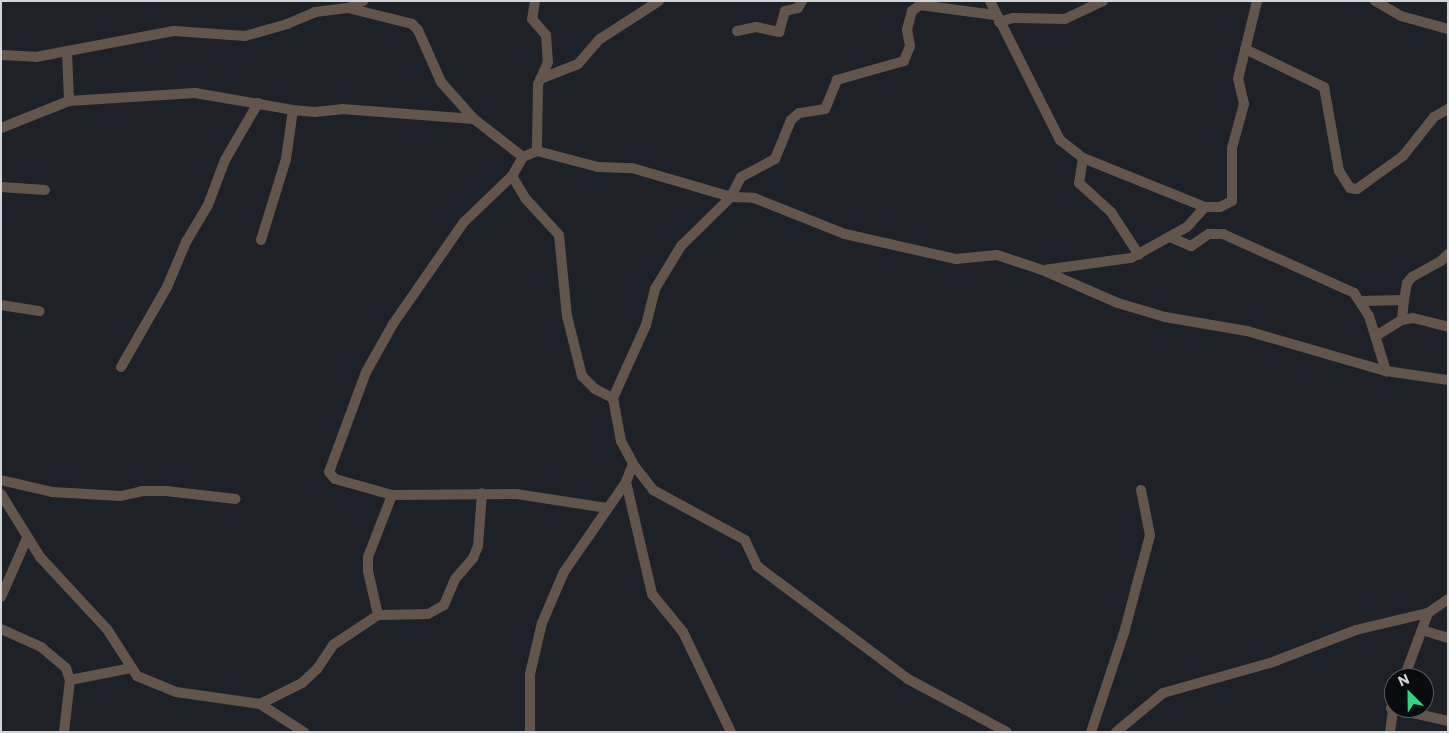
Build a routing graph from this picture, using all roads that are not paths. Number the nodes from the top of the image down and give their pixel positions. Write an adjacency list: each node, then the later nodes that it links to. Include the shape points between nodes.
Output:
1 (363, 1): 9 (street)
2 (535, 1): 16 (street, via 532,19 546,35 548,62)
3 (658, 1): 16 (street, via 634,21 600,39 578,64)
4 (802, 1): 12 (street, via 798,8 785,11 779,32 756,27)
5 (990, 1): 10 (street)
6 (1103, 1): 10 (street, via 1065,19)
7 (1257, 1): 13 (street)
8 (1375, 1): 11 (street, via 1401,16)
9 (348, 8): 14 (street, via 315,12 245,36 174,30); 21 (street, via 412,24 418,30 435,74)
10 (997, 18): 25 (street, via 1060,140); 29 (street, via 920,5 915,7 908,24 909,54 904,60 835,82 825,109 795,116 774,159 741,177)
11 (1448, 29)
12 (736, 31)
13 (1245, 49): 19 (street, via 1324,87 1339,171 1350,188 1357,189 1402,156 1434,117); 30 (street, via 1238,79 1244,104 1232,148 1234,195 1228,204)
14 (67, 51): 15 (street, via 36,57); 17 (street)
15 (1, 55)
16 (540, 80): 23 (street)
17 (69, 101): 18 (street, via 195,93); 22 (street)
18 (258, 103): 20 (street); 43 (street, via 225,160 208,205 186,242 167,287)
19 (1448, 109)
20 (293, 110): 21 (street, via 315,112 342,108); 32 (street, via 286,159)
21 (474, 119): 24 (street)
22 (1, 128)
23 (537, 151): 24 (street); 29 (street, via 598,167 632,168)
24 (523, 157): 26 (street)
25 (1083, 158): 30 (street); 34 (street, via 1079,183 1111,212)
26 (512, 176): 46 (street, via 525,198 559,235 567,316 582,376 595,389); 53 (street, via 464,222 393,324 366,372 357,402 329,465 329,472 335,479)
27 (1, 187): 28 (street)
28 (45, 190)
29 (731, 197): 35 (street, via 754,198 845,234 956,259 997,255); 46 (street, via 686,240 655,288 646,325)
30 (1205, 207): 31 (street, via 1193,222)
31 (1172, 238): 34 (street); 37 (street, via 1191,246 1209,234 1223,234 1354,293)
32 (261, 240)
33 (1448, 254): 36 (street, via 1412,277 1407,283)
34 (1139, 255): 35 (street)
35 (1042, 270): 44 (street, via 1128,307 1247,331)
36 (1404, 300): 37 (street); 40 (street)
37 (1361, 301): 42 (street)
38 (1, 305): 39 (street)
39 (40, 311)
40 (1402, 320): 41 (street, via 1413,318); 42 (street)
41 (1448, 327)
42 (1376, 336): 44 (street)
43 (121, 367)
44 (1386, 371): 45 (street)
45 (1448, 380)
46 (613, 398): 47 (street, via 619,434)
47 (633, 464): 49 (street); 75 (street, via 663,498 745,540 757,566 908,679)
48 (1, 480): 54 (street, via 52,492 121,496 142,491)
49 (626, 482): 55 (street); 74 (street, via 652,594 683,632)
50 (1141, 490): 76 (street, via 1150,535 1124,633)
51 (482, 493): 53 (street); 55 (street, via 517,494); 60 (street, via 478,546 473,558 455,579 444,605 428,614)
52 (1, 494): 56 (street)
53 (392, 495): 60 (street, via 368,557)
54 (236, 499)
55 (607, 508): 73 (street, via 564,572 542,623 530,674)
56 (27, 538): 57 (street); 64 (street, via 58,580 107,629)
57 (1, 597)
58 (1448, 599): 59 (street)
59 (1428, 613): 62 (street); 77 (street, via 1356,630 1270,664 1162,692)
60 (378, 615): 67 (street, via 333,645 317,669 302,683)
61 (1, 629): 66 (street, via 51,654 66,668)
62 (1422, 630): 63 (street); 65 (street)
63 (1448, 638)
64 (131, 668): 66 (street); 67 (street, via 137,676 176,692)
65 (1408, 668)
66 (70, 680): 71 (street)
67 (260, 704): 72 (street)
68 (1434, 717): 70 (street)
69 (1392, 718): 78 (street)
70 (1448, 721)
71 (64, 732)
72 (304, 732)
73 (530, 732)
74 (731, 732)
75 (1007, 732)
76 (1091, 732)
77 (1116, 732)
78 (1390, 732)

